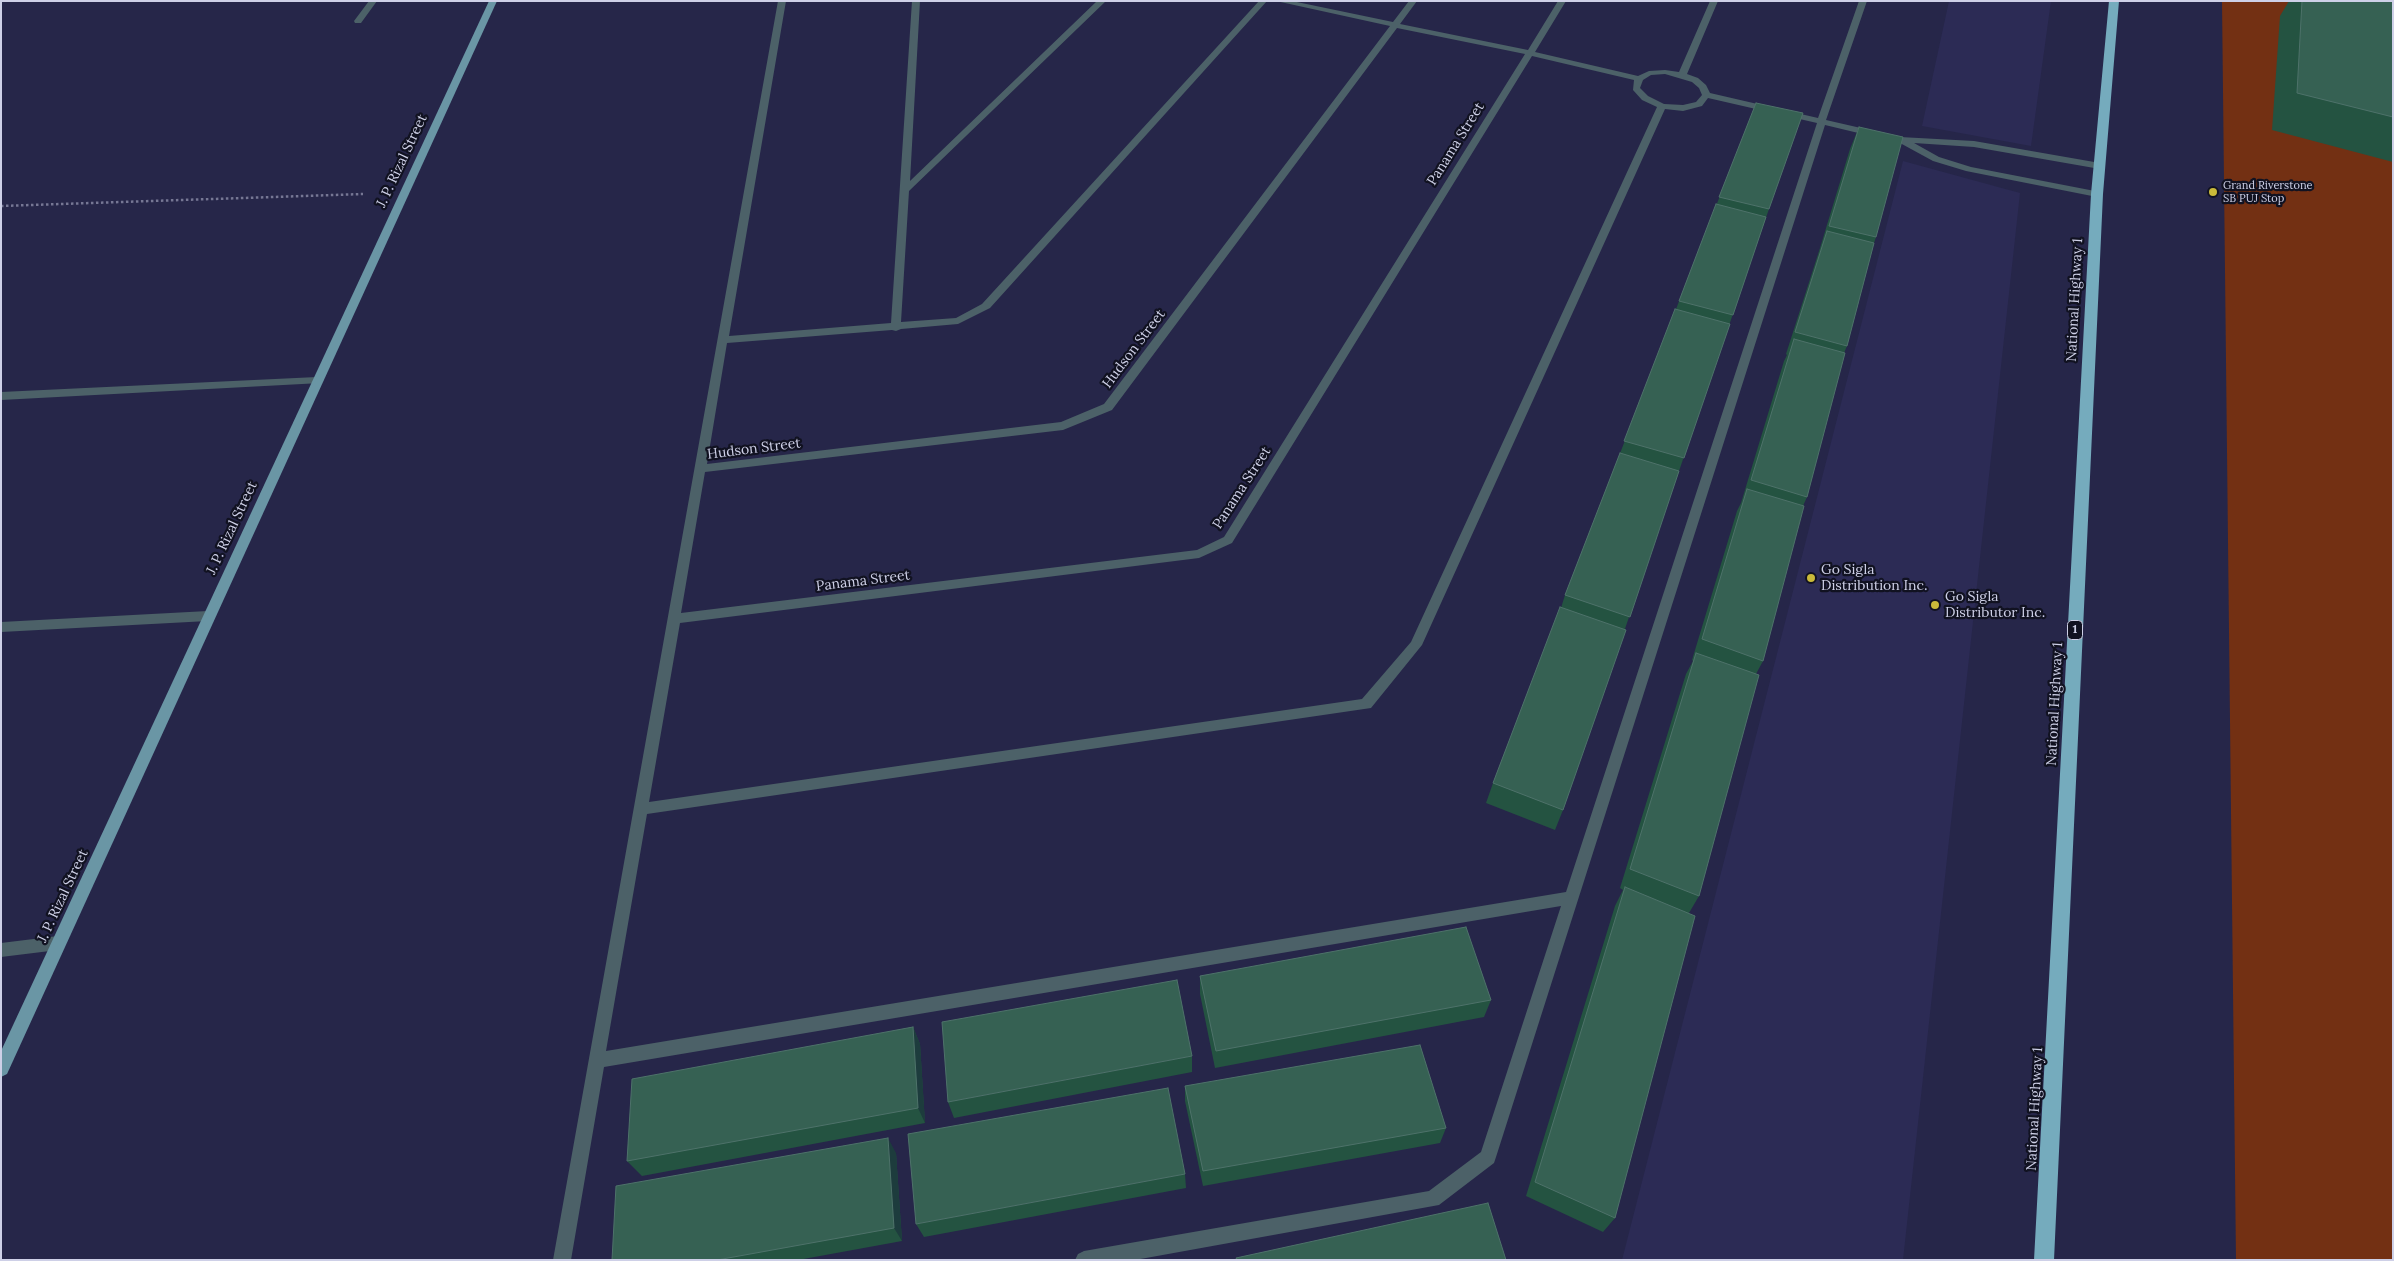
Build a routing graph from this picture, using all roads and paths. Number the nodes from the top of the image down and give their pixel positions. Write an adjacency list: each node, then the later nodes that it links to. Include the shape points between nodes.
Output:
1 (373, 1): 13 (street)
2 (493, 1): 24 (main road, J. P. Rizal Street)
3 (782, 1): 28 (street)
4 (916, 1): 23 (street)
5 (1102, 1): 23 (street)
6 (1263, 1): 27 (street, via 986,306 958,321)
7 (1280, 1): 14 (street)
8 (1413, 1): 14 (street, Hudson Street)
9 (1562, 1): 15 (street, Panama Street)
10 (1714, 1): 16 (street)
11 (1863, 1): 20 (street)
12 (2114, 1): 22 (highway, National Highway 1 / 1)
13 (358, 21)
14 (1394, 26): 15 (street); 31 (street, Hudson Street, via 1108,407 1063,426)
15 (1530, 53): 17 (street); 33 (street, Panama Street, via 1228,540 1200,554)
16 (1682, 74): 17 (street, via 1649,73); 18 (street, via 1703,87)
17 (1639, 79): 19 (street, via 1636,88 1645,98)
18 (1706, 95): 19 (street, via 1699,104 1682,108); 20 (street)
19 (1662, 106): 35 (street, via 1416,645 1366,704)
20 (1821, 122): 21 (street); 36 (street)
21 (1900, 140): 22 (street, via 1974,144); 25 (street, via 1936,159 1969,169)
22 (2100, 166): 25 (highway, National Highway 1 / 1)
23 (904, 191): 27 (street)
24 (404, 192): 26 (path); 29 (main road, J. P. Rizal Street)
25 (2097, 194): 43 (highway, National Highway 1 / 1)
26 (1, 206)
27 (896, 328): 28 (street)
28 (723, 340): 31 (street)
29 (316, 381): 30 (street); 32 (main road, J. P. Rizal Street)
30 (1, 396)
31 (700, 469): 33 (street)
32 (208, 616): 34 (street); 37 (main road, J. P. Rizal Street)
33 (674, 619): 35 (street)
34 (1, 627)
35 (642, 809): 39 (street)
36 (1571, 898): 39 (street); 42 (street, via 1488,1157 1434,1199)
37 (58, 943): 38 (street); 40 (main road, J. P. Rizal Street)
38 (1, 950)
39 (598, 1060): 41 (street)
40 (1, 1069)
41 (562, 1260)
42 (1084, 1260)
43 (2044, 1260)

